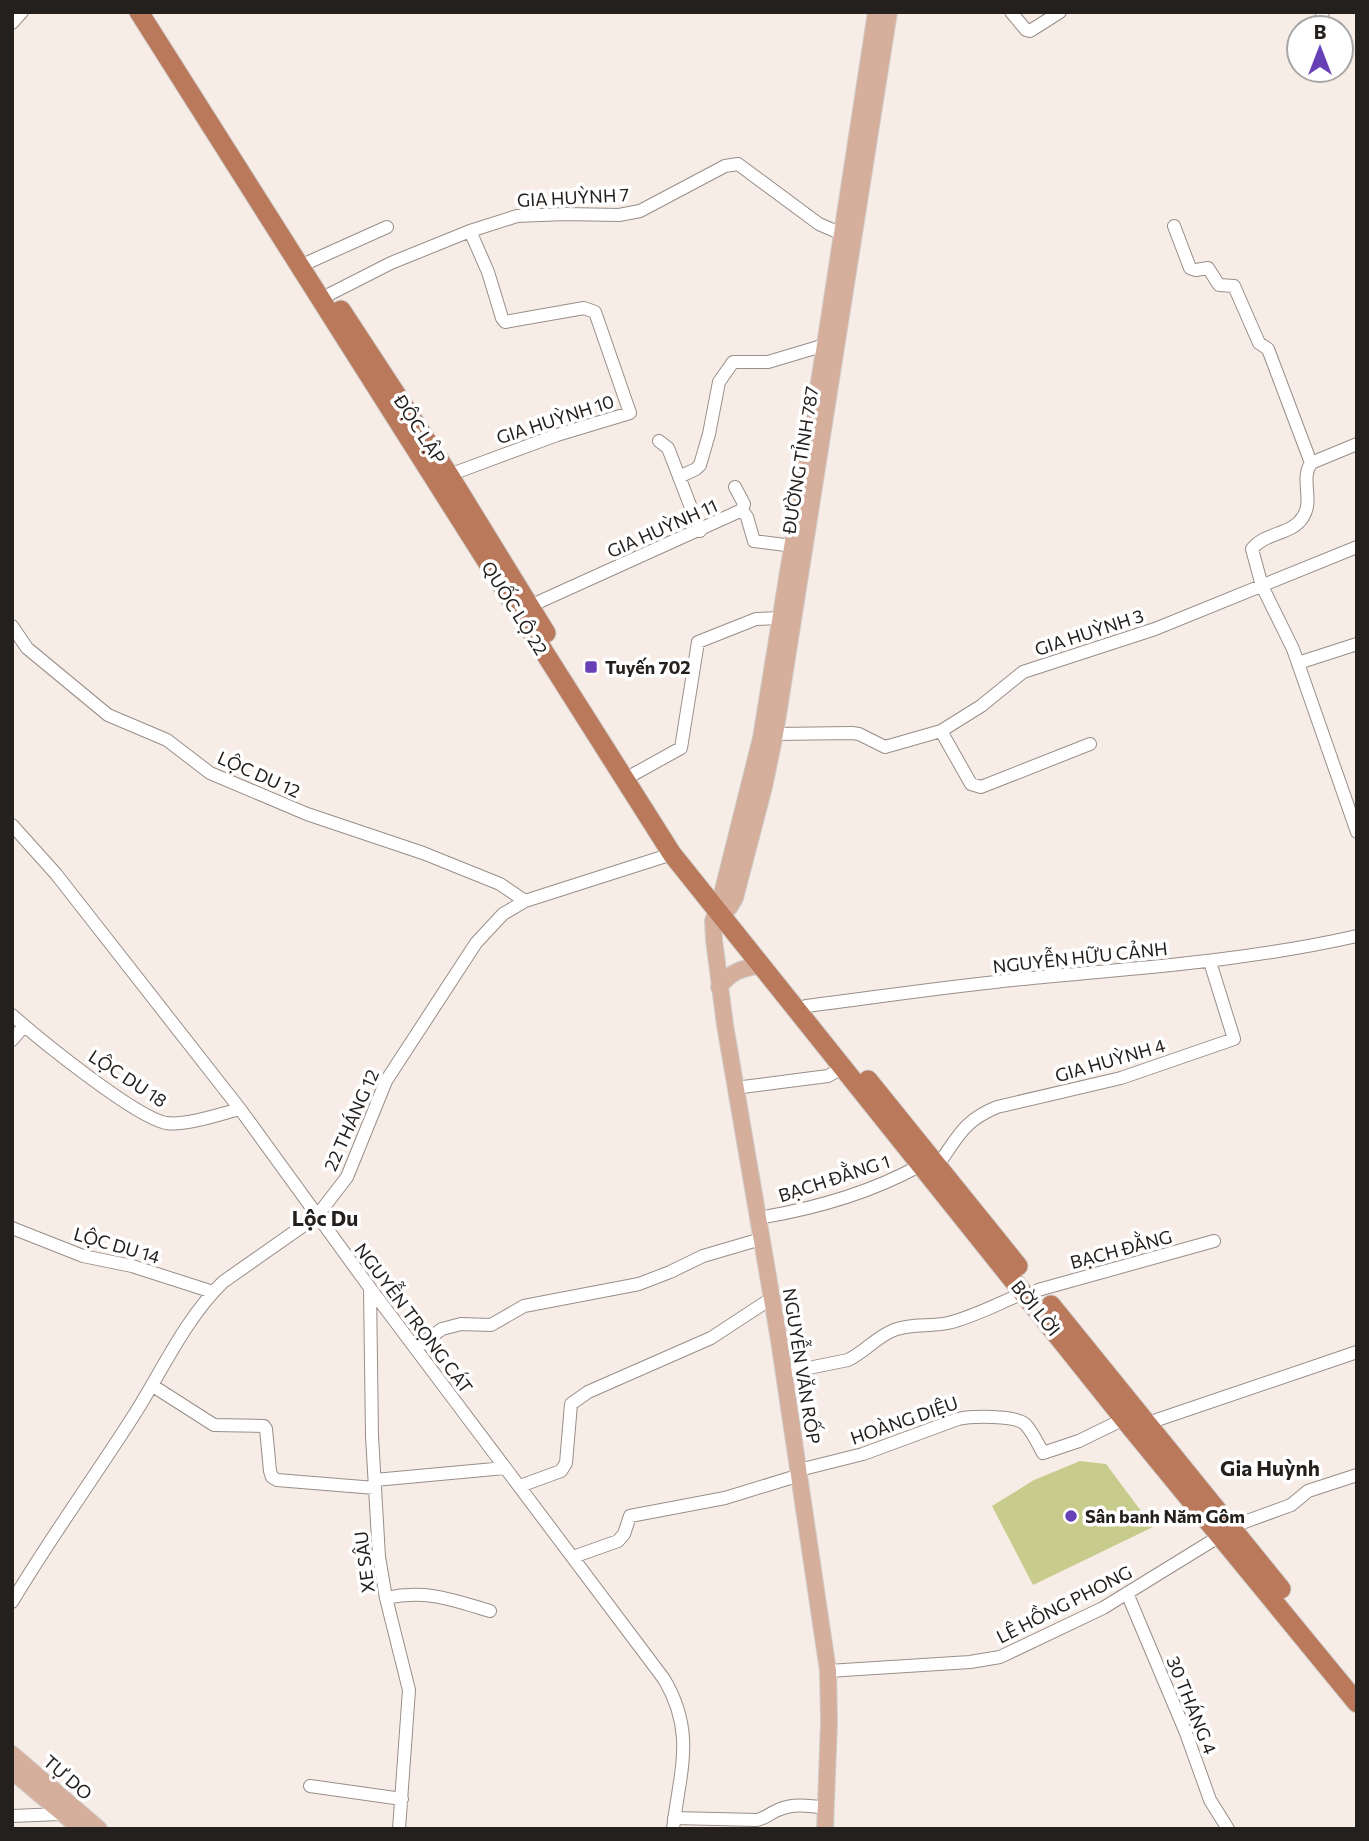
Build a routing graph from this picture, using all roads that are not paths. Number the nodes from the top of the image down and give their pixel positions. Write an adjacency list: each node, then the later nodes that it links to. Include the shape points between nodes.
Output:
1 (22, 12): 8 (street)
2 (139, 12): 14 (highway, ĐỘC LẬP)
3 (155, 12): 13 (highway, ĐỘC LẬP)
4 (876, 12): 12 (main road, ĐƯỜNG TỈNH 787)
5 (889, 12): 33 (main road, ĐƯỜNG TỈNH 787)
6 (1010, 12): 7 (street, via 1030,31)
7 (1060, 12)
8 (12, 23)
9 (1174, 226): 18 (street, via 1190,268 1208,268 1219,285 1234,286 1259,343 1268,349)
10 (387, 227): 13 (street)
11 (470, 231): 12 (street, GIA HUỲNH 7, via 517,216 640,211 725,166 738,164 819,224); 14 (street, GIA HUỲNH 7, via 391,263); 19 (street, GIA HUỲNH 10, via 505,322 584,308 595,312 631,413)
12 (842, 234): 15 (main road, ĐƯỜNG TỈNH 787)
13 (309, 262): 14 (highway, ĐỘC LẬP)
14 (325, 297): 19 (highway, ĐỘC LẬP, via 387,377); 38 (highway, QUỐC LỘ 22)
15 (825, 345): 20 (street, via 768,362 733,362 719,382 700,464); 24 (main road, ĐƯỜNG TỈNH 787)
16 (659, 441): 20 (street, via 668,448)
17 (1357, 444): 18 (street)
18 (1311, 463): 26 (street, via 1305,477 1304,516 1252,549)
19 (449, 475): 27 (highway, ĐỘC LẬP)
20 (679, 477): 23 (street)
21 (735, 487): 22 (street)
22 (743, 510): 23 (street, GIA HUỲNH 11); 24 (street, GIA HUỲNH 11, via 754,541)
23 (700, 531): 27 (street, GIA HUỲNH 11)
24 (793, 546): 28 (main road, ĐƯỜNG TỈNH 787)
25 (1357, 547): 26 (street, GIA HUỲNH 3)
26 (1262, 586): 31 (street); 32 (street, GIA HUỲNH 3, via 1155,629 1023,672)
27 (530, 606): 35 (highway, ĐỘC LẬP)
28 (781, 618): 35 (street, via 756,620 698,642 681,748); 40 (main road, ĐƯỜNG TỈNH 787, via 761,738)
29 (12, 626): 39 (street, LỘC DU 12, via 27,648 108,715 167,740 210,773 307,814 424,853 500,884)
30 (1357, 644): 31 (street)
31 (1298, 663): 37 (street)
32 (941, 732): 33 (street, GIA HUỲNH 3, via 885,747 852,733); 34 (street, via 971,784 981,787)
33 (775, 734): 40 (main road, ĐƯỜNG TỈNH 787, via 735,898)
34 (1090, 744)
35 (634, 774): 38 (highway, ĐỘC LẬP)
36 (12, 825): 51 (street, NGUYỄN TRỌNG CÁT, via 56,874)
37 (1357, 832)
38 (677, 851): 39 (street, 22 THÁNG 12); 40 (highway, QUỐC LỘ 22, via 696,884)
39 (525, 901): 53 (street, 22 THÁNG 12, via 490,928 386,1081 347,1177)
40 (722, 906): 43 (highway, BỜI LỜI); 44 (main road, NGUYỄN VĂN RỐP, via 713,921); 45 (highway, BỜI LỜI)
41 (1357, 936): 42 (street, NGUYỄN HỮU CẢNH)
42 (1209, 962): 45 (street, NGUYỄN HỮU CẢNH, via 1021,979); 52 (street, GIA HUỲNH 4, via 1234,1039 1121,1078 979,1114)
43 (759, 966): 44 (main road, via 741,968); 49 (highway, BỜI LỜI)
44 (719, 987): 50 (main road, NGUYỄN VĂN RỐP)
45 (806, 1006): 52 (highway, BỜI LỜI)
46 (12, 1015): 47 (street, LỘC DU 18)
47 (24, 1026): 48 (street); 51 (street, LỘC DU 18, via 150,1117 180,1123)
48 (12, 1040)
49 (842, 1068): 50 (street, via 828,1076); 52 (highway, BỜI LỜI)
50 (735, 1088): 54 (main road, NGUYỄN VĂN RỐP)
51 (240, 1109): 53 (street, NGUYỄN TRỌNG CÁT)
52 (929, 1165): 54 (street, BẠCH ĐẰNG 1, via 848,1196); 60 (highway, BỜI LỜI)
53 (317, 1216): 58 (street, NGUYỄN TRỌNG CÁT); 59 (street, 22 THÁNG 12)
54 (758, 1218): 56 (main road, NGUYỄN VĂN RỐP)
55 (12, 1228): 59 (street, LỘC DU 14, via 83,1256)
56 (761, 1239): 61 (main road, NGUYỄN VĂN RỐP); 62 (street, via 703,1255 639,1284 524,1306 491,1325 442,1329)
57 (1214, 1241): 60 (street, BẠCH ĐẰNG)
58 (370, 1288): 62 (street, NGUYỄN TRỌNG CÁT); 71 (street, XE SÂU)
59 (213, 1292): 65 (street, 22 THÁNG 12)
60 (1031, 1292): 64 (street, BẠCH ĐẰNG, via 956,1321 892,1331 848,1360); 66 (highway, BỜI LỜI); 67 (highway, BỜI LỜI)
61 (772, 1298): 64 (main road, NGUYỄN VĂN RỐP); 72 (street, via 711,1338 588,1392 571,1404 566,1463 561,1471)
62 (415, 1348): 68 (street, NGUYỄN TRỌNG CÁT)
63 (1357, 1352): 67 (street)
64 (783, 1373): 69 (main road, NGUYỄN VĂN RỐP)
65 (153, 1386): 71 (street, via 214,1425 264,1426 270,1471 277,1480); 77 (street, 22 THÁNG 12)
66 (1124, 1419): 69 (street, HOÀNG DIỆU, via 1043,1453 1018,1420 972,1416); 73 (highway, BỜI LỜI)
67 (1145, 1424): 73 (highway, BỜI LỜI)
68 (505, 1468): 71 (street); 72 (street, NGUYỄN TRỌNG CÁT)
69 (799, 1472): 74 (street, HOÀNG DIỆU, via 725,1498 631,1516 618,1541); 79 (main road, NGUYỄN VĂN RỐP)
70 (1357, 1475): 73 (street, LÊ HỒNG PHONG, via 1308,1491 1291,1505)
71 (375, 1484): 76 (street, XE SÂU)
72 (520, 1486): 74 (street, NGUYỄN TRỌNG CÁT)
73 (1225, 1532): 75 (street, LÊ HỒNG PHONG); 80 (highway, BỜI LỜI); 81 (highway, BỜI LỜI)
74 (573, 1557): 89 (street, NGUYỄN TRỌNG CÁT, via 677,1699 685,1738)
75 (1127, 1593): 79 (street, LÊ HỒNG PHONG, via 1000,1657); 94 (street, 30 THÁNG 4, via 1210,1800)
76 (386, 1598): 78 (street, via 427,1594); 85 (street, XE SÂU, via 409,1690)
77 (12, 1602)
78 (491, 1611)
79 (828, 1671): 86 (main road, NGUYỄN VĂN RỐP)
80 (1357, 1682)
81 (1357, 1703)
82 (12, 1754): 91 (main road, TỰ DO)
83 (12, 1771): 87 (main road, TỰ DO)
84 (310, 1786): 85 (street)
85 (402, 1799): 92 (street, XE SÂU)
86 (826, 1808): 89 (street, via 790,1806 757,1820); 93 (main road, NGUYỄN VĂN RỐP)
87 (61, 1814): 88 (street); 90 (main road, TỰ DO)
88 (12, 1816)
89 (674, 1823)
90 (81, 1829)
91 (99, 1829)
92 (399, 1829)
93 (825, 1829)
94 (1228, 1829)

